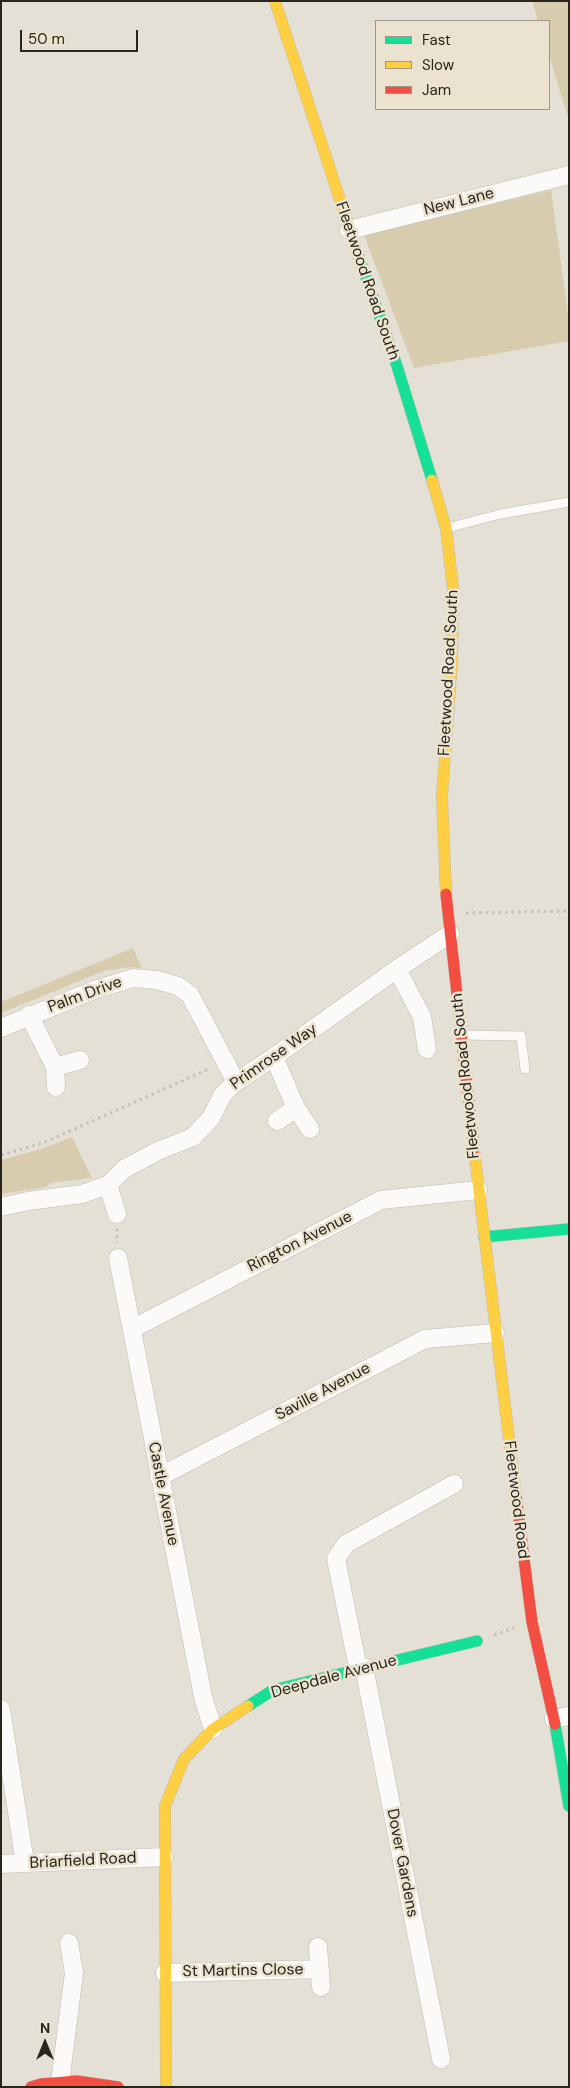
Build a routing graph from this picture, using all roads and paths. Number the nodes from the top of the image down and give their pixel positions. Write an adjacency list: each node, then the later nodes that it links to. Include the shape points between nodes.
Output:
1 (275, 1): 3 (main road, Fleetwood Road South)
2 (569, 175): 3 (street, New Lane)
3 (349, 230): 5 (main road, Fleetwood Road South, via 397,366)
4 (569, 502): 5 (lane, via 500,514)
5 (446, 528): 7 (main road, Fleetwood Road South, via 453,588 452,660 442,797)
6 (569, 911): 7 (path)
7 (448, 914): 8 (main road, Fleetwood Road South)
8 (450, 934): 9 (street, Primrose Way); 12 (main road, Fleetwood Road South)
9 (397, 969): 13 (street, via 422,1016); 14 (street, Primrose Way)
10 (29, 1016): 11 (street, Palm Drive); 16 (street, Palm Drive, via 133,978 157,980 178,986 190,995); 17 (street)
11 (1, 1028)
12 (461, 1035): 18 (lane, via 521,1036); 26 (main road, Fleetwood Road South)
13 (427, 1049)
14 (274, 1057): 19 (street, Primrose Way); 21 (street)
15 (80, 1060): 17 (street)
16 (225, 1061): 19 (street, Palm Drive); 24 (path, via 44,1144)
17 (55, 1067): 20 (street)
18 (525, 1069)
19 (236, 1082): 25 (street, Primrose Way, via 223,1094 211,1118 193,1137 124,1169)
20 (56, 1087)
21 (296, 1108): 22 (street); 23 (street)
22 (277, 1121)
23 (310, 1129)
24 (1, 1155)
25 (108, 1185): 27 (street, Primrose Way, via 82,1194); 28 (street)
26 (478, 1190): 30 (main road, Fleetwood Road); 32 (street, Rington Avenue, via 381,1200)
27 (1, 1206)
28 (117, 1214): 31 (path)
29 (569, 1229): 30 (main road)
30 (484, 1236): 33 (main road, Fleetwood Road)
31 (118, 1258): 32 (street, Castle Avenue)
32 (132, 1329): 34 (street, Castle Avenue)
33 (495, 1333): 34 (street, Saville Avenue, via 425,1339); 36 (main road, Fleetwood Road)
34 (159, 1477): 41 (street, Castle Avenue, via 203,1697)
35 (454, 1484): 38 (street, Dover Gardens, via 346,1544 336,1559)
36 (532, 1622): 37 (path); 40 (main road, Fleetwood Road)
37 (477, 1641): 38 (main road, Deepdale Avenue)
38 (361, 1668): 41 (main road, Deepdale Avenue, via 273,1690); 49 (street, Dover Gardens)
39 (1, 1709): 44 (street)
40 (561, 1718): 42 (main road, Fleetwood Road)
41 (213, 1729): 43 (main road, Deepdale Avenue, via 184,1759 174,1780 165,1806)
42 (569, 1806)
43 (164, 1857): 44 (street, Briarfield Road); 48 (main road, Deepdale Avenue)
44 (25, 1863): 45 (street, Briarfield Road)
45 (1, 1864)
46 (69, 1943): 50 (street, via 74,1980)
47 (318, 1947): 48 (street, St Martins Close, via 320,1978)
48 (165, 1973): 53 (main road, Deepdale Avenue)
49 (441, 2059)
50 (60, 2082): 51 (main road); 52 (main road)
51 (31, 2087)
52 (118, 2087)
53 (166, 2087)

